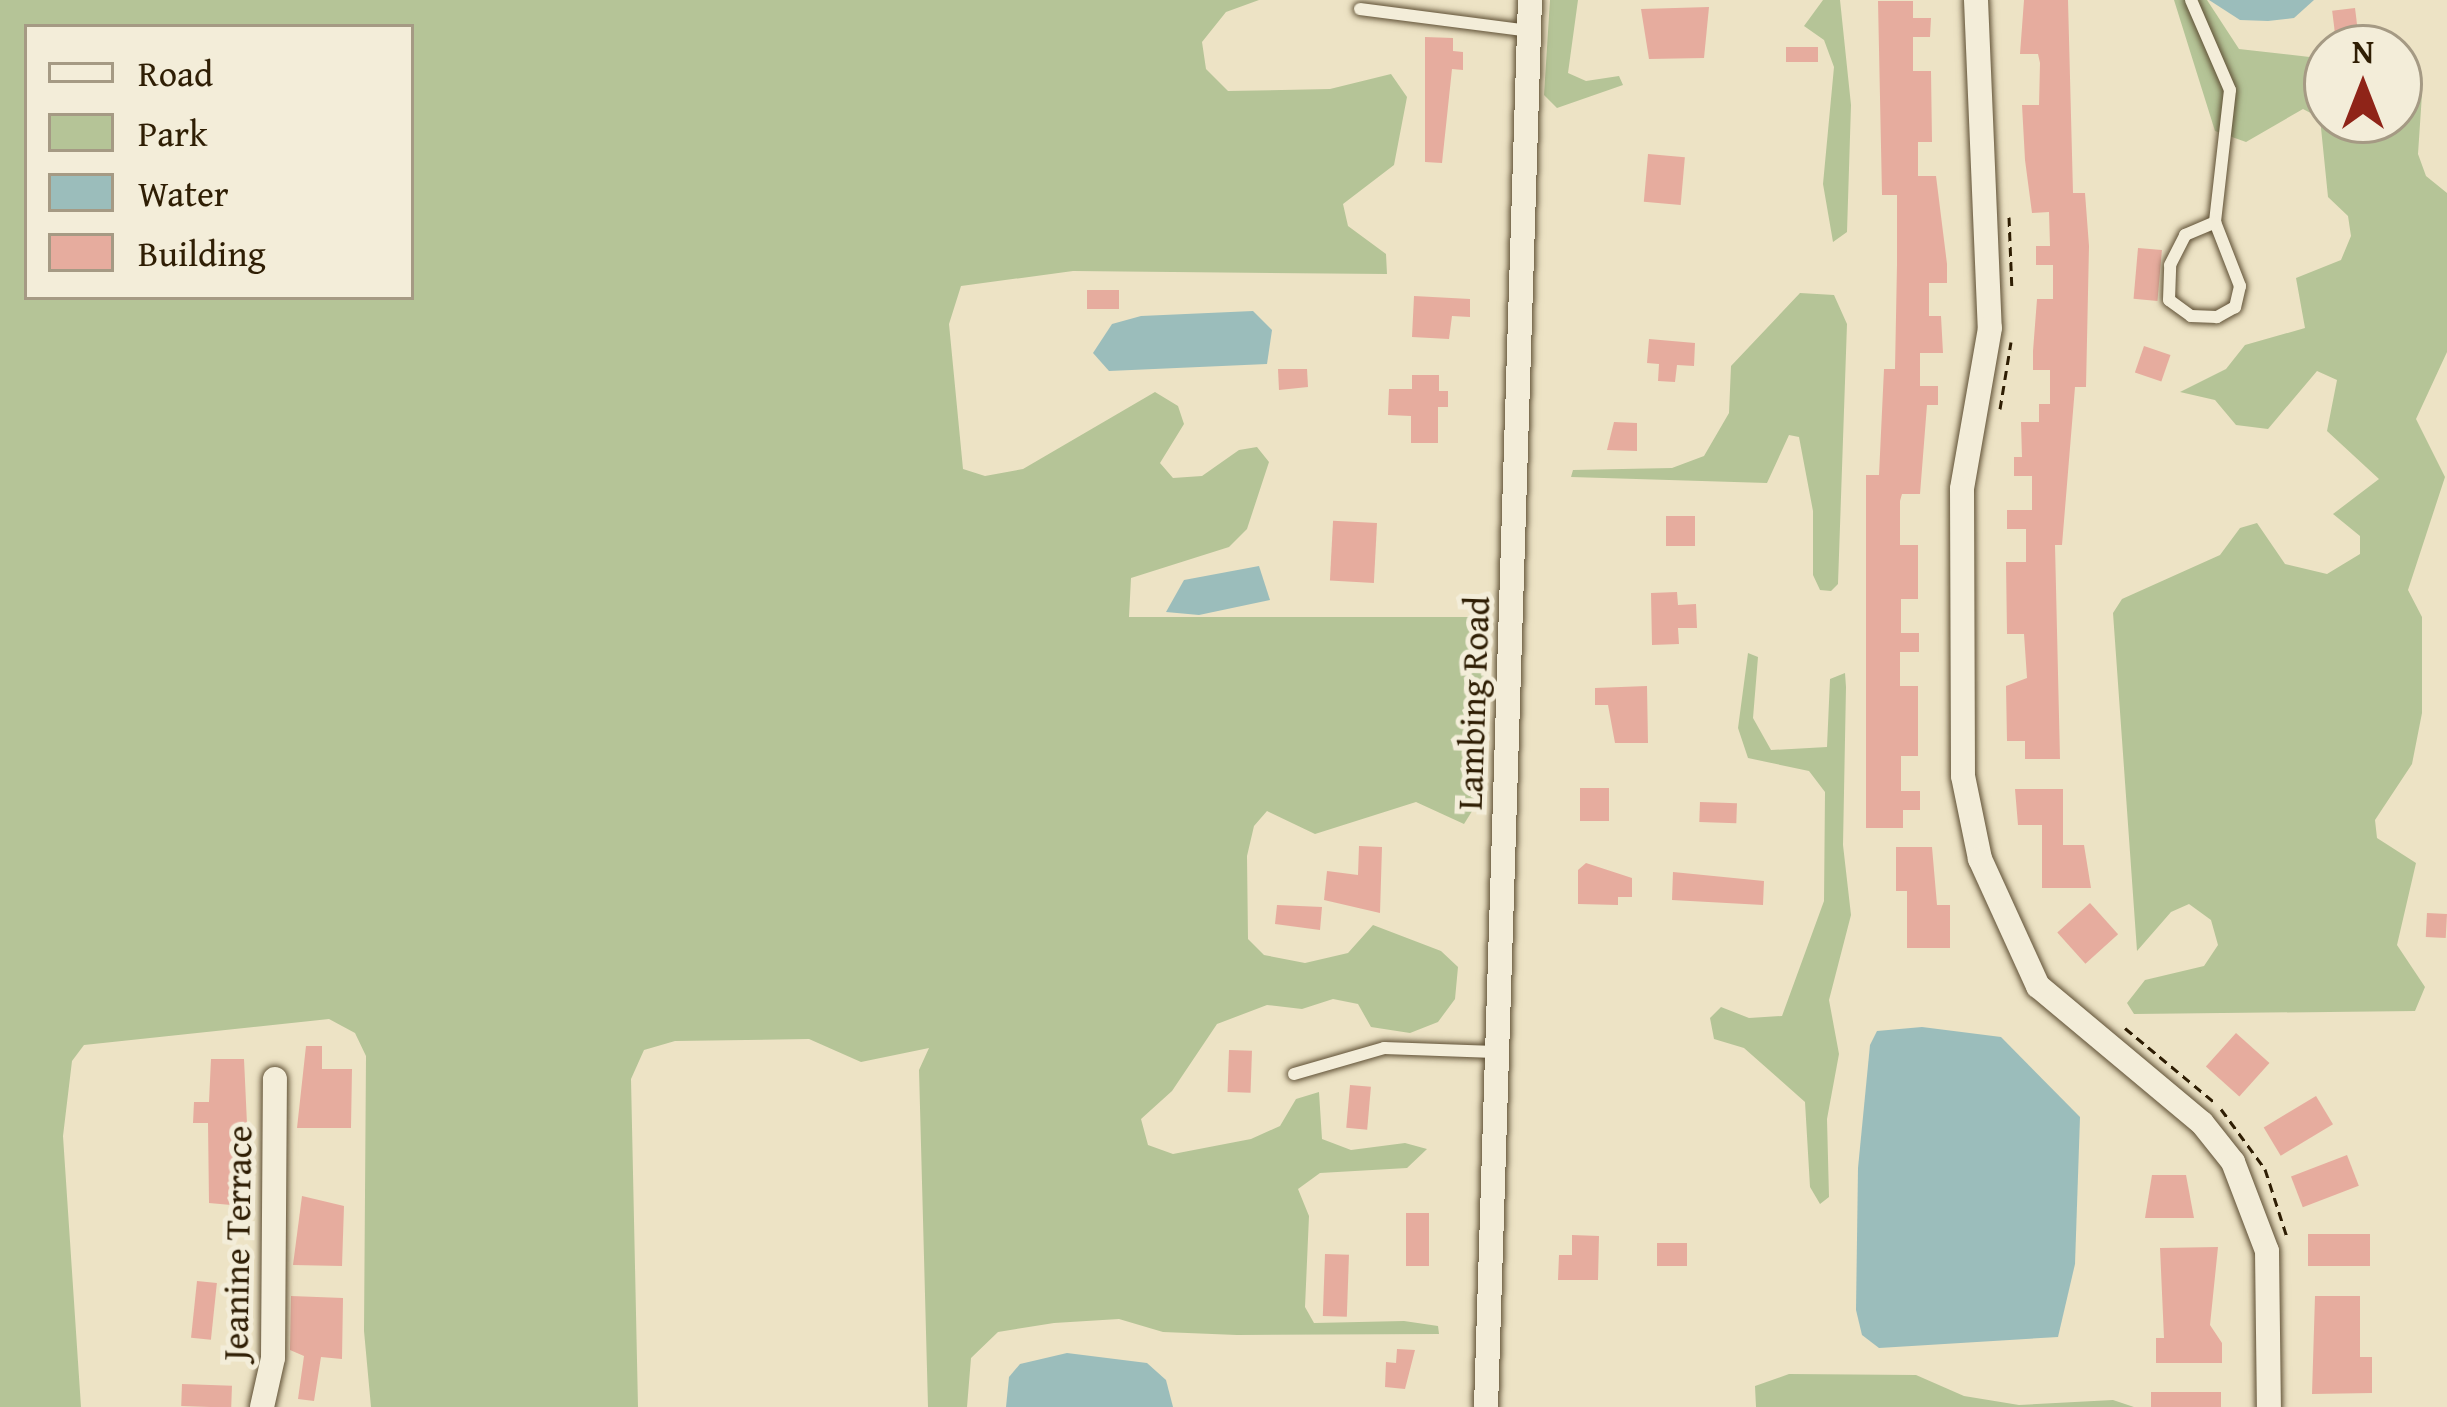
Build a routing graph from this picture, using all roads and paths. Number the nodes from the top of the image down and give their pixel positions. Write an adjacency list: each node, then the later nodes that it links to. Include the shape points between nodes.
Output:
1 (1530, 0): 5 (street, Lambing Road)
2 (1976, 0): 18 (street, via 1990,328 1962,489 1963,728 1980,859 2038,986 2202,1123 2233,1162 2267,1251)
3 (2192, 0): 7 (lane, via 2230,90)
4 (1360, 9): 5 (lane)
5 (1528, 31): 12 (street, Lambing Road)
6 (2008, 209): 8 (path)
7 (2215, 222): 7 (lane, via 2185,235 2170,265 2169,300 2191,316 2235,307 2236,266)
8 (2010, 310)
9 (2010, 331): 10 (path, via 2012,369)
10 (1994, 426)
11 (2119, 1023): 15 (path, via 2234,1122 2275,1192)
12 (1495, 1052): 13 (lane, via 1384,1048); 17 (street, Lambing Road)
13 (1294, 1074)
14 (275, 1079): 16 (street, Jeanine Terrace, via 273,1358)
15 (2289, 1255)
16 (262, 1407)
17 (1486, 1407)
18 (2269, 1407)

